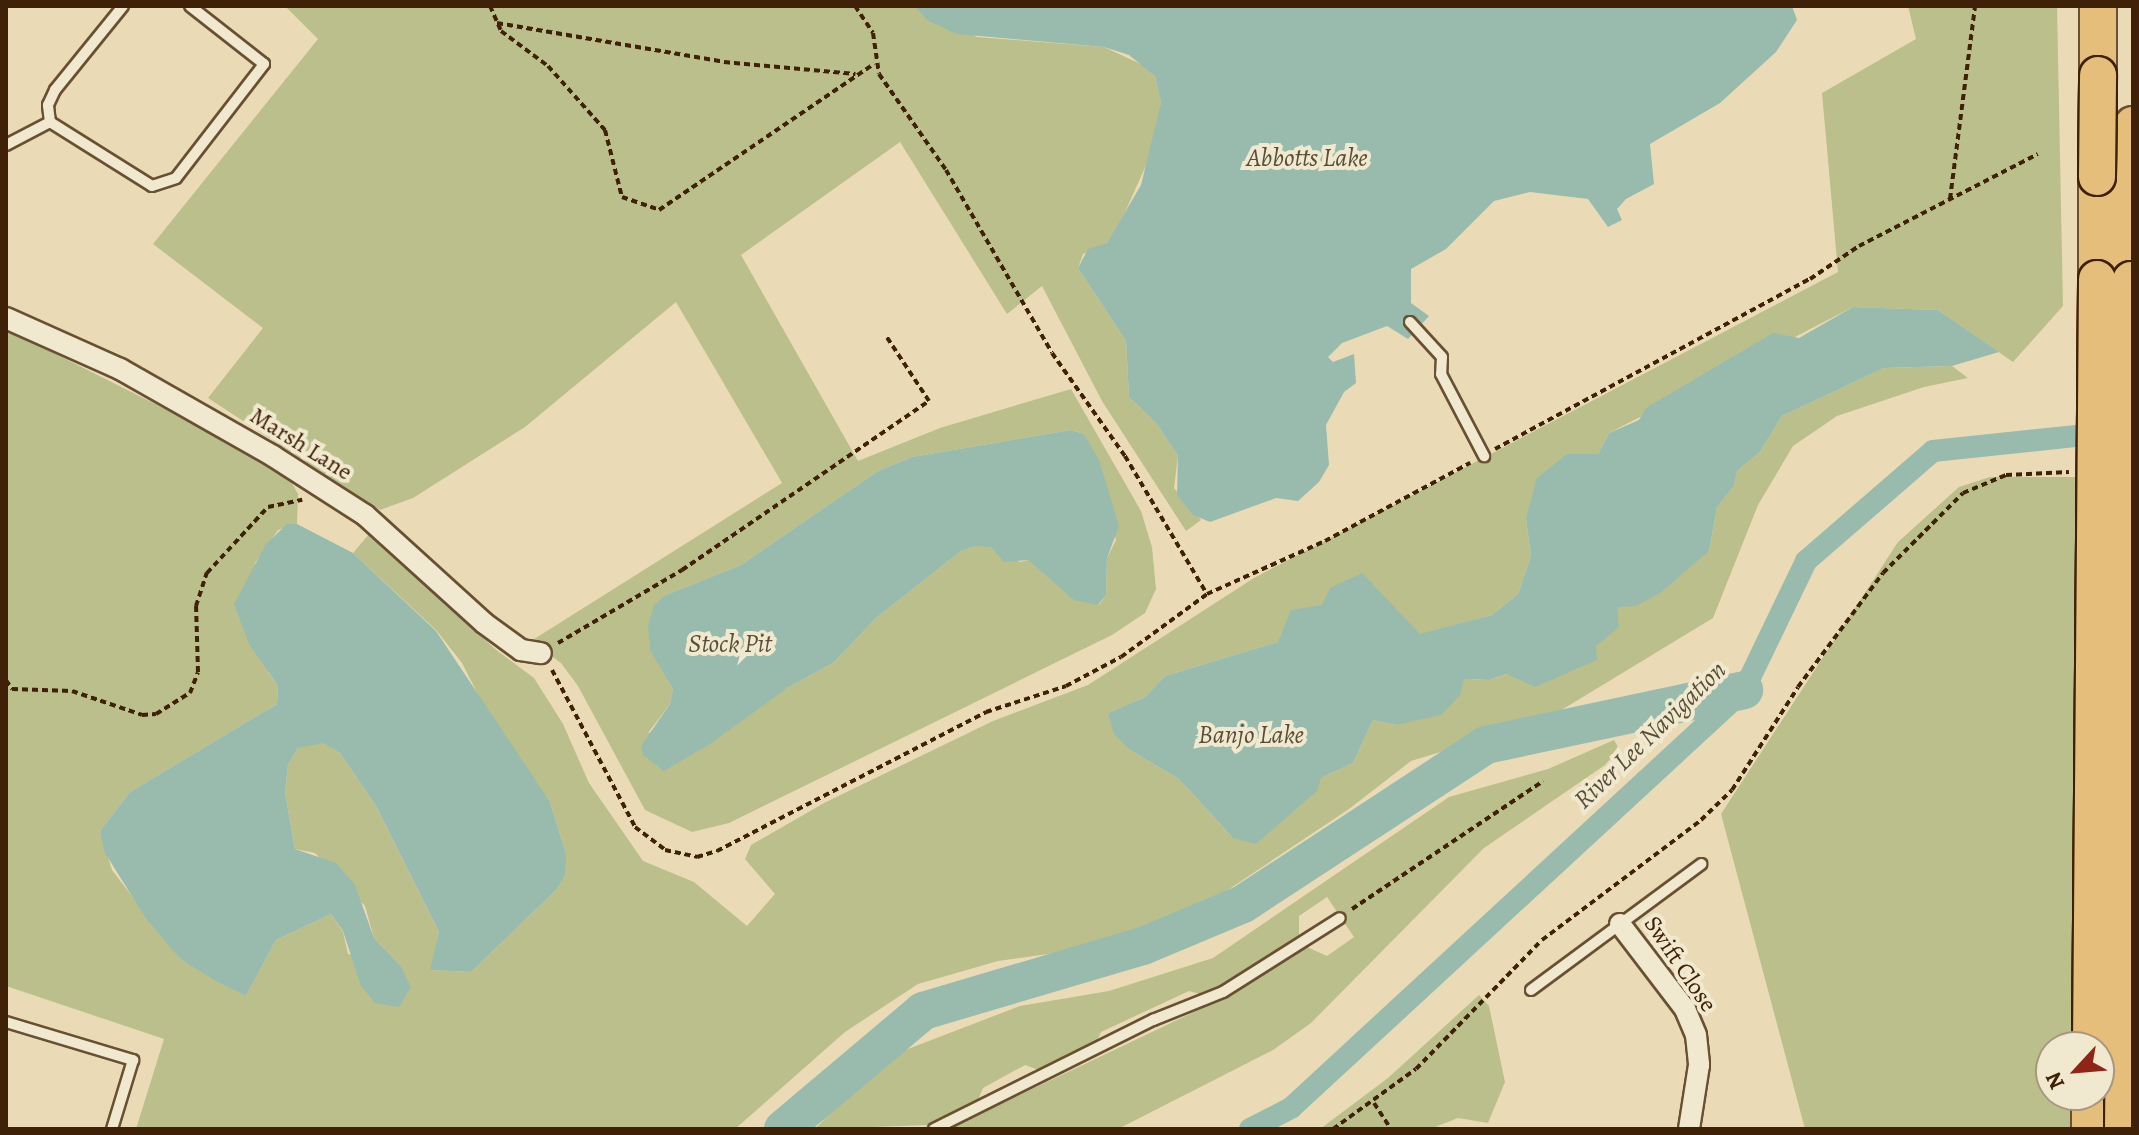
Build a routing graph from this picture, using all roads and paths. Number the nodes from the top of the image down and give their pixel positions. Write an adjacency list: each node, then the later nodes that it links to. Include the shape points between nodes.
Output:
1 (123, 6): 10 (lane, via 55,90 48,105)
2 (190, 6): 10 (lane, via 264,64 176,178 152,186)
3 (490, 6): 7 (path)
4 (855, 6): 8 (path, via 873,33)
5 (1975, 6): 15 (path)
6 (2098, 6): 16 (highway, bridge, via 2097,177)
7 (497, 23): 9 (path, via 724,62); 9 (path, via 514,44 548,66 605,130 622,197 659,210)
8 (875, 63): 9 (path); 23 (path)
9 (858, 74)
10 (50, 122): 12 (lane)
11 (2133, 125): 14 (highway)
12 (6, 145)
13 (2038, 154): 15 (path)
14 (2132, 163): 16 (highway)
15 (1950, 199): 20 (path)
16 (2114, 279): 32 (highway, bridge); 39 (highway, bridge)
17 (6, 318): 22 (street, Marsh Lane, via 198,409)
18 (1410, 322): 20 (lane, via 1442,357 1441,374)
19 (886, 336): 24 (path, via 929,401 682,570)
20 (1484, 456): 23 (path, via 1325,541)
21 (2029, 471): 33 (path, via 1986,480 1963,493 1916,538 1798,687 1732,790 1701,820 1542,940 1425,1060)
22 (331, 493): 24 (street, Marsh Lane, via 401,545 484,623 521,650); 25 (path, via 268,507 207,573 196,606 198,672 190,693 156,714 142,715 72,691 12,689)
23 (1207, 594): 24 (path, via 1121,657 1066,686 986,712 697,857 665,850 635,827)
24 (541, 653)
25 (6, 680)
26 (1543, 781): 28 (path)
27 (1701, 864): 29 (lane)
28 (1340, 918): 35 (lane, via 1223,992 1153,1020)
29 (1620, 924): 30 (lane); 38 (street, Swift Close, via 1685,1009 1696,1035 1699,1065)
30 (1531, 990)
31 (6, 1022): 34 (lane, via 133,1060)
32 (2091, 1031)
33 (1374, 1103): 36 (path); 37 (path)
34 (112, 1129)
35 (934, 1129)
36 (1333, 1129)
37 (1391, 1129)
38 (1689, 1129)
39 (2123, 1129)

